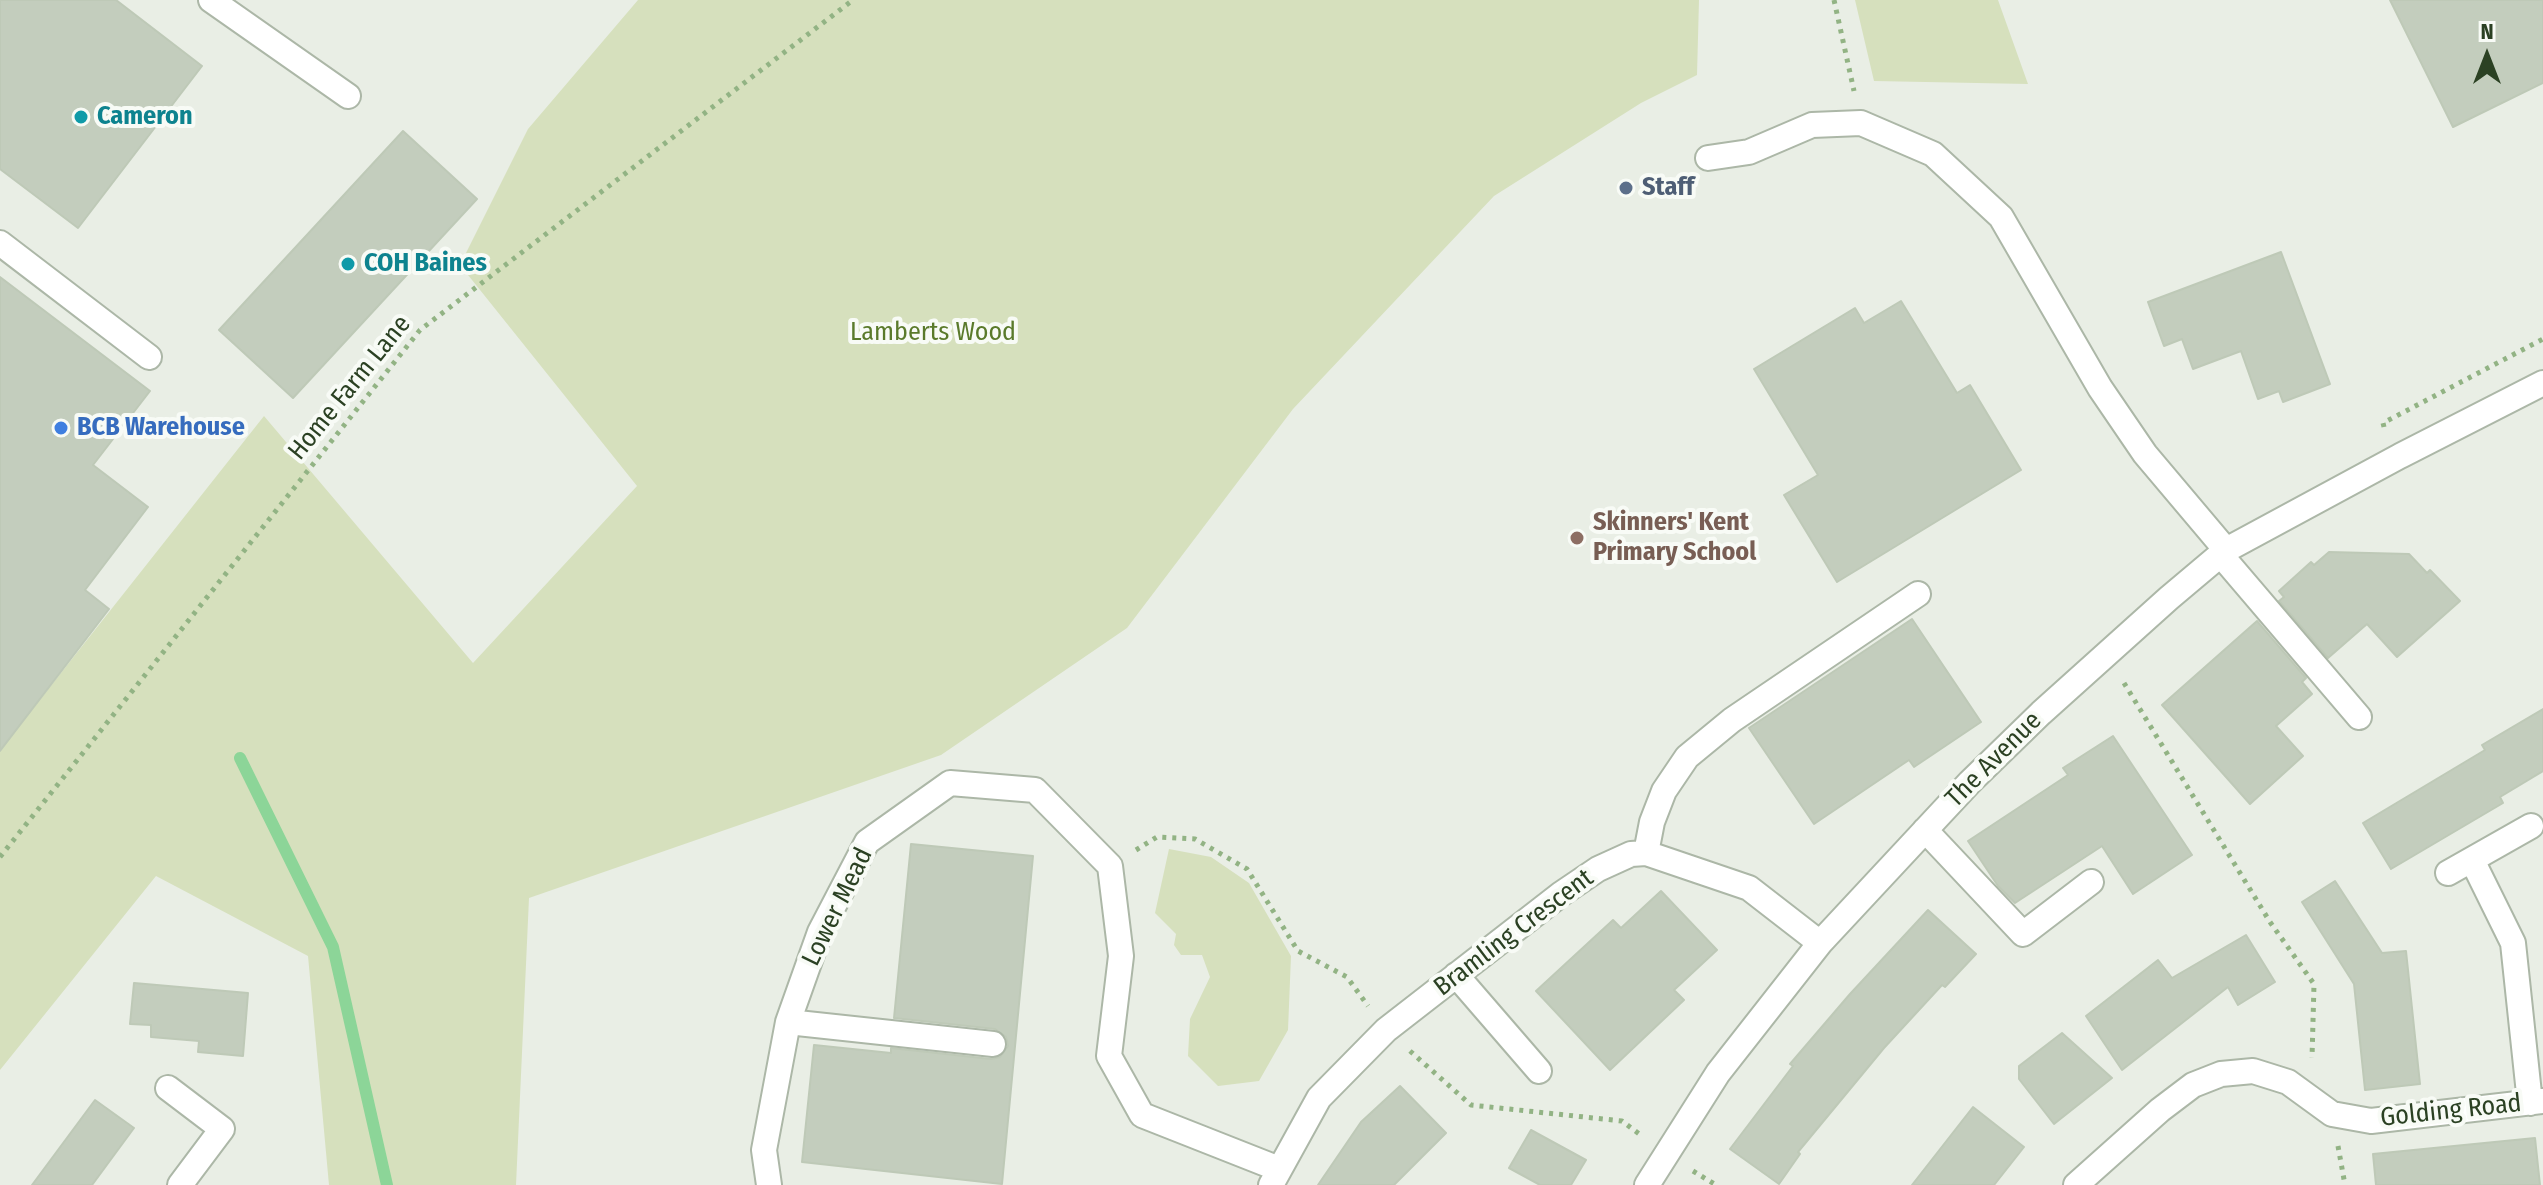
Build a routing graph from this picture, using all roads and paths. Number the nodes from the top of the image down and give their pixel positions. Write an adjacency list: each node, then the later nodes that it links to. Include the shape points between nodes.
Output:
1 (211, 0): 4 (street)
2 (853, 0): 17 (path, Home Farm Lane, via 420,330)
3 (1834, 0): 5 (path)
4 (348, 96)
5 (1861, 123): 6 (street, via 1812,125 1749,152); 10 (street, via 1933,154 2001,217 2100,388)
6 (1708, 158)
7 (0, 243): 8 (street)
8 (149, 357)
9 (2543, 383): 10 (street, The Avenue)
10 (2223, 552): 12 (street, The Avenue); 13 (street)
11 (1918, 594): 16 (street, via 1732,720 1687,757 1664,791)
12 (2106, 655): 15 (street, The Avenue); 29 (path, via 2270,922 2314,984)
13 (2359, 717)
14 (2531, 826): 18 (street)
15 (1925, 830): 21 (street, via 2023,934); 22 (street, The Avenue)
16 (1646, 853): 22 (street, via 1749,888); 23 (street, Bramling Crescent, via 1598,869)
17 (0, 857)
18 (2472, 860): 20 (street); 30 (street, via 2513,943)
19 (1110, 866): 24 (street, Lower Mead, via 1035,790 950,783 867,842 820,932); 25 (path, via 1157,837 1195,839 1247,869 1298,951 1347,977); 32 (street, via 1121,956 1109,1056 1142,1115)
20 (2448, 873)
21 (2091, 882)
22 (1820, 943): 35 (street, The Avenue, via 1718,1073)
23 (1456, 975): 25 (street, Bramling Crescent); 27 (street)
24 (788, 1022): 26 (street); 34 (street, Lower Mead, via 764,1150)
25 (1386, 1030): 31 (path, via 1471,1105); 32 (street, Bramling Crescent, via 1319,1098)
26 (993, 1044)
27 (1539, 1071)
28 (168, 1088): 33 (street, via 222,1129)
29 (2311, 1096): 30 (street, Golding Road, via 2332,1114 2371,1121); 36 (street, Golding Road, via 2253,1071 2221,1074 2193,1085 2160,1110)
30 (2537, 1102)
31 (1622, 1121)
32 (1275, 1177)
33 (180, 1185)
34 (769, 1185)
35 (1647, 1185)
36 (2076, 1185)

